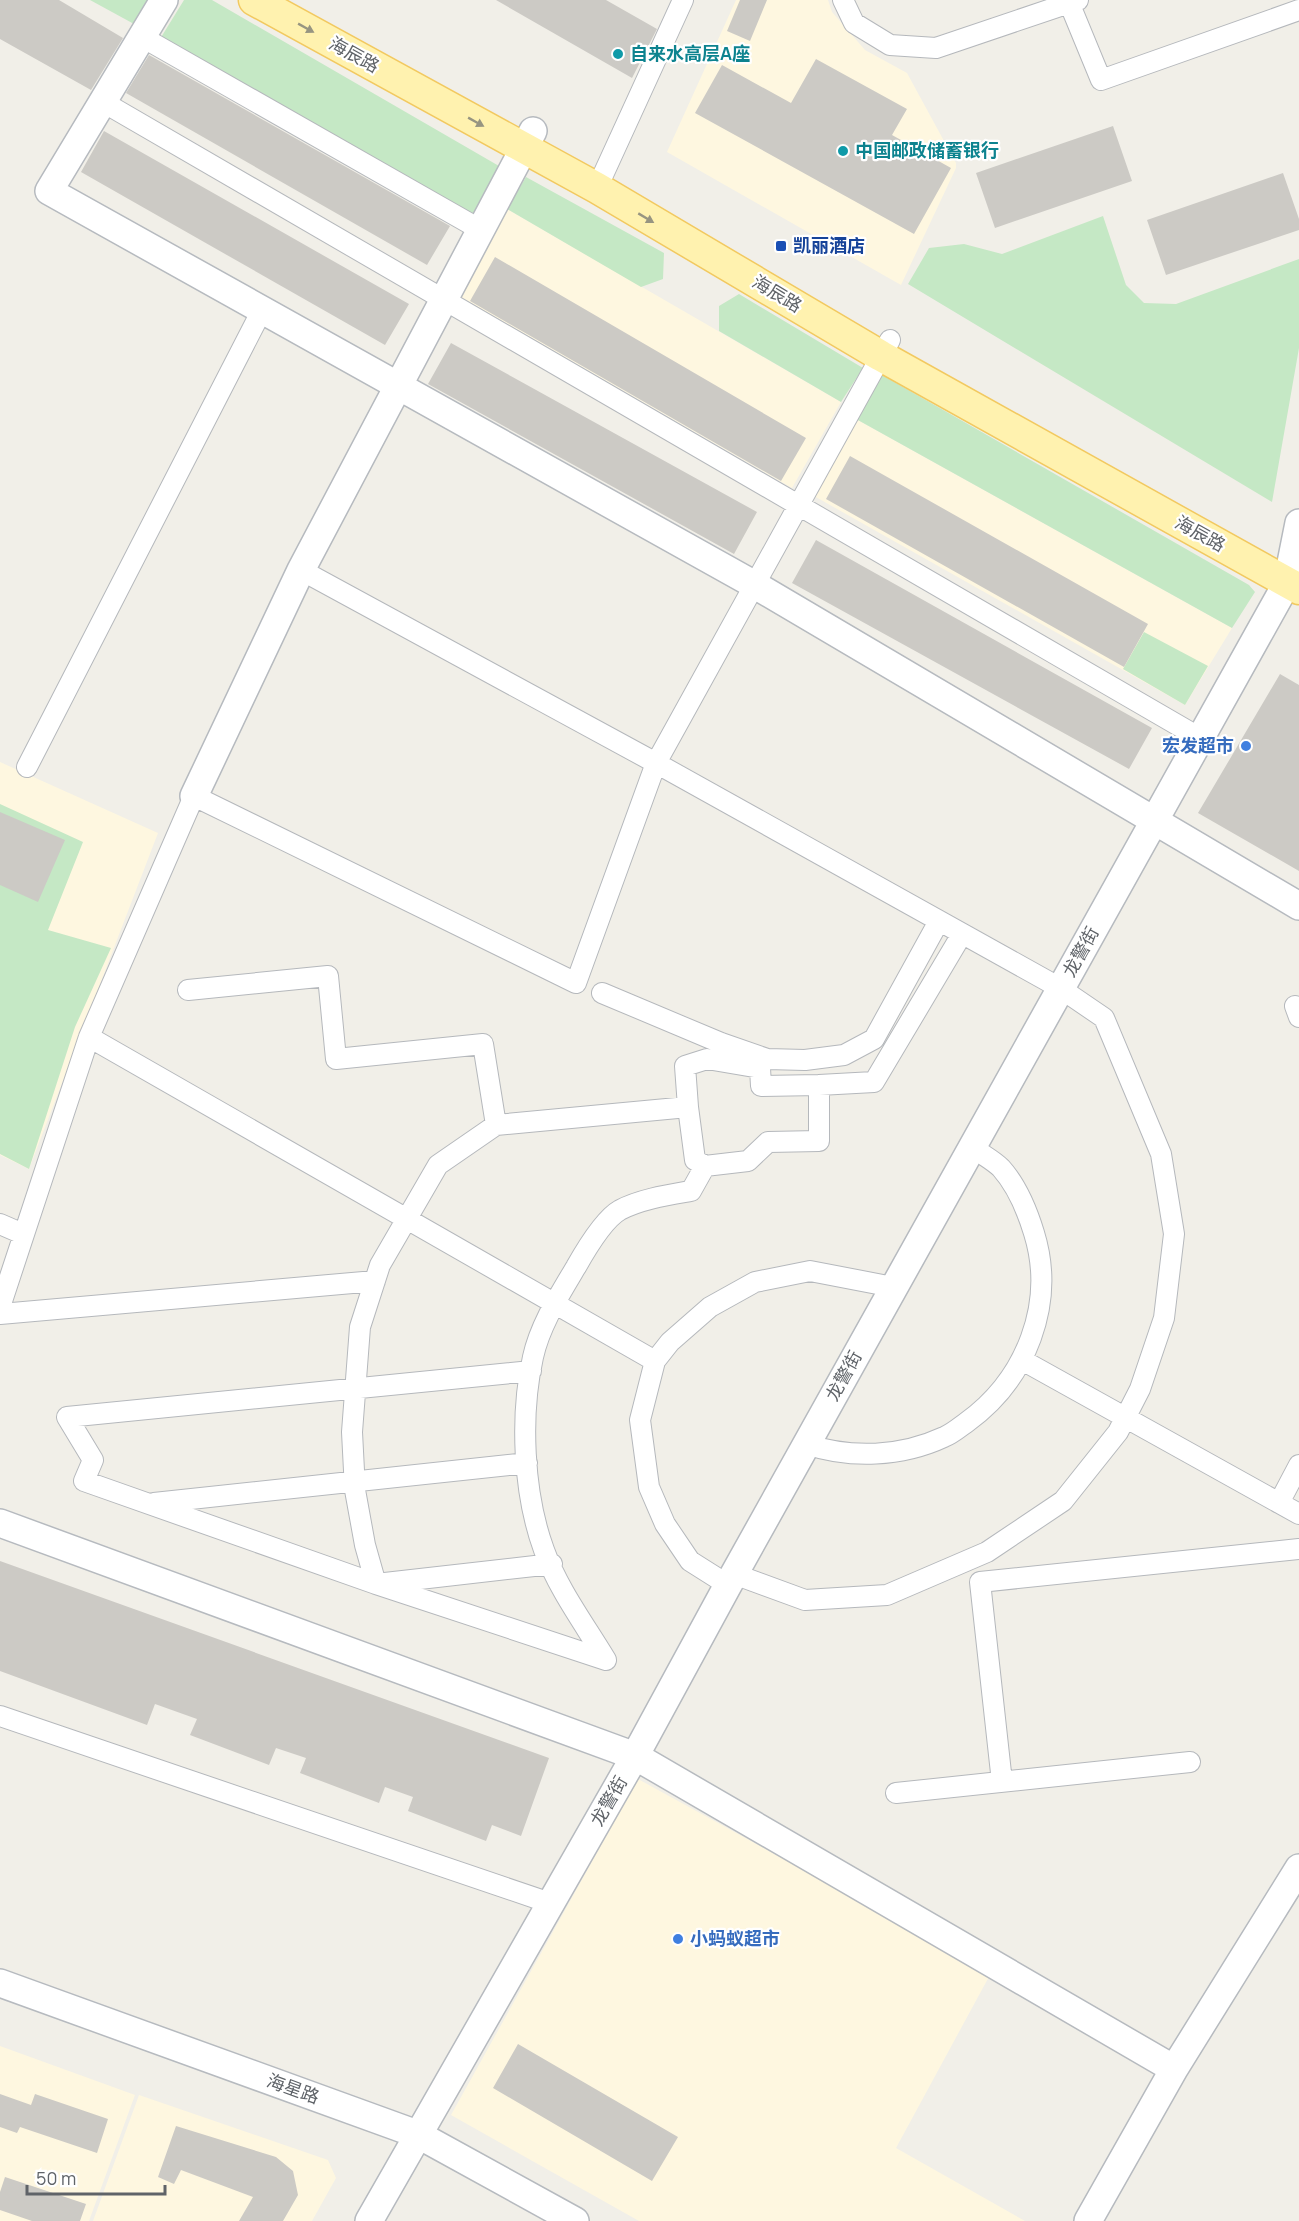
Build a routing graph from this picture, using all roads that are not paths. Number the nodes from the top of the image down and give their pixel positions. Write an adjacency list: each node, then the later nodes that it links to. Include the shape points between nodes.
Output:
1 (164, 0): 8 (street)
2 (254, 0): 10 (main road, 海辰路, one-way to 10)
3 (296, 0): 10 (main road, 海辰路)
4 (683, 0): 11 (street)
5 (843, 0): 6 (street, via 854,23 890,45 936,48)
6 (1072, 1): 7 (street, via 1101,80)
7 (1299, 10)
8 (142, 37): 9 (street); 12 (street)
9 (103, 102): 13 (street); 14 (street, via 49,192)
10 (529, 140): 11 (main road, 海辰路); 12 (street)
11 (601, 179): 15 (main road, 海辰路)
12 (481, 230): 13 (street)
13 (444, 300): 16 (street); 17 (street)
14 (262, 310): 16 (street); 24 (street)
15 (886, 348): 17 (street); 20 (main road, 海辰路)
16 (399, 386): 19 (street); 21 (street)
17 (798, 505): 21 (street); 22 (street)
18 (1299, 523): 20 (street, 龙警街)
19 (301, 570): 23 (street); 25 (street)
20 (1294, 576): 22 (street, 龙警街)
21 (755, 585): 23 (street); 26 (street)
22 (1200, 738): 26 (street, 龙警街)
23 (656, 763): 25 (street, via 576,983); 28 (street)
24 (27, 767)
25 (194, 796): 33 (street)
26 (1153, 823): 27 (street); 30 (street, 龙警街)
27 (1299, 906)
28 (939, 921): 29 (street); 32 (street, via 874,1039 844,1055 767,1059)
29 (962, 934): 30 (street); 34 (street, via 874,1082)
30 (1060, 988): 37 (street, 龙警街); 51 (street, via 1104,1018 1161,1154 1174,1234 1164,1318 1140,1389)
31 (188, 990): 36 (street, via 328,976 336,1059 483,1044)
32 (602, 993)
33 (88, 1037): 39 (street); 41 (street)
34 (819, 1084): 35 (street, via 761,1086 760,1068 707,1059 685,1066); 38 (street, via 819,1141 768,1142 748,1161)
35 (688, 1107): 36 (street); 38 (street, via 695,1160)
36 (496, 1125): 39 (street, via 438,1166)
37 (972, 1147): 43 (street, 龙警街); 47 (street, via 1001,1168 1025,1204 1041,1257 1038,1321)
38 (705, 1166): 44 (street, via 690,1191 619,1211 588,1245)
39 (408, 1220): 42 (street, via 380,1265); 44 (street)
40 (0, 1224): 41 (street)
41 (23, 1234): 45 (street)
42 (375, 1281): 46 (street); 50 (street, via 360,1327)
43 (893, 1287): 48 (street, via 810,1270 755,1282 710,1306); 52 (street, 龙警街)
44 (555, 1303): 48 (street); 49 (street, via 533,1355)
45 (0, 1307)
46 (0, 1314)
47 (1022, 1360): 51 (street); 52 (street, via 989,1406 946,1437 898,1453 827,1451)
48 (655, 1361): 63 (street, via 640,1420 649,1487 665,1524 690,1561)
49 (531, 1371): 50 (street); 53 (street, via 526,1414)
50 (354, 1390): 55 (street); 56 (street, via 67,1417 93,1460 84,1482)
51 (1126, 1417): 57 (street); 61 (street, via 1063,1501 987,1552)
52 (806, 1444): 63 (street, 龙警街)
53 (527, 1463): 55 (street); 62 (street, via 544,1550)
54 (1299, 1465): 57 (street)
55 (354, 1481): 56 (street); 65 (street)
56 (147, 1503): 65 (street)
57 (1278, 1503): 58 (street)
58 (1299, 1514)
59 (0, 1522): 67 (street)
60 (1299, 1549): 64 (street)
61 (968, 1560): 63 (street, via 887,1594 805,1600); 64 (street)
62 (552, 1564): 65 (street); 65 (street, via 606,1660)
63 (731, 1579): 67 (street, 龙警街)
64 (980, 1582): 69 (street)
65 (376, 1584)
66 (0, 1716): 72 (street)
67 (635, 1756): 72 (street, 龙警街); 74 (street)
68 (1190, 1762): 69 (street)
69 (1002, 1782): 70 (street)
70 (896, 1793)
71 (1299, 1868): 74 (street)
72 (550, 1903): 75 (street, 龙警街)
73 (0, 1983): 75 (street, 海星路)
74 (1174, 2069): 78 (street)
75 (417, 2134): 76 (street, 龙警街); 77 (street, 海星路)
76 (369, 2221)
77 (575, 2221)
78 (1088, 2221)

